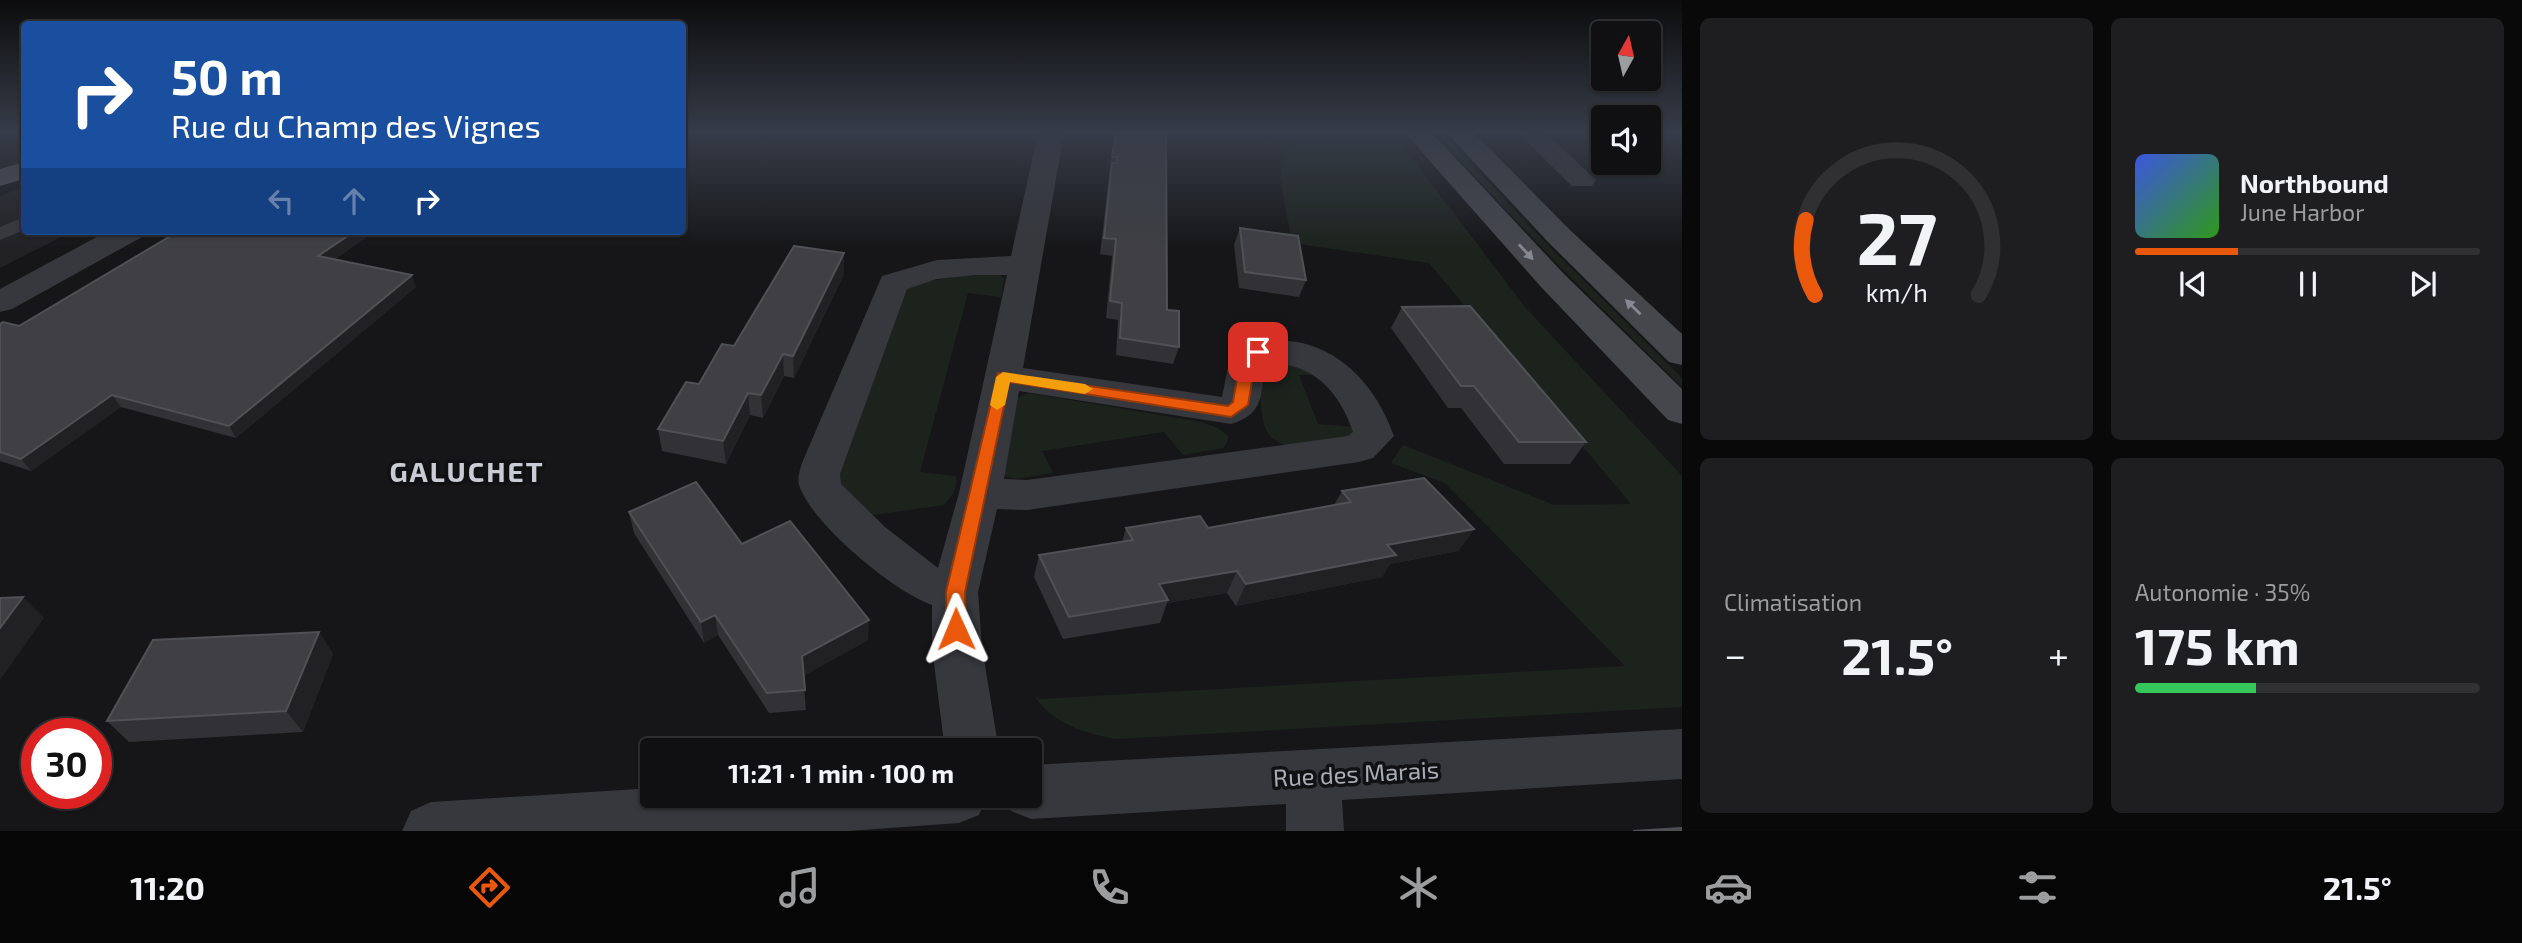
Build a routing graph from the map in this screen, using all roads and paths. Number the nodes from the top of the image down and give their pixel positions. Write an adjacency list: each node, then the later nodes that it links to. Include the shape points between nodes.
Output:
1 (19, 172): 6 (main road)
2 (1043, 172): 11 (street)
3 (1453, 172): 16 (main road, one-way to 16)
4 (1497, 172): 13 (main road, one-way to 4)
5 (1573, 172): 7 (street)
6 (0, 178)
7 (1582, 180)
8 (21, 224): 9 (lane)
9 (0, 234)
10 (124, 235): 12 (street)
11 (1023, 266): 14 (street); 19 (street, via 985,264 893,283 822,463 820,484 825,493 901,568 928,584)
12 (0, 302)
13 (1682, 354)
14 (1003, 377): 15 (street); 18 (street)
15 (1231, 411): 17 (street); 17 (street, via 1240,405 1247,362 1258,352 1320,359 1339,374 1371,427 1374,436 1369,443)
16 (1682, 411)
17 (1269, 459): 18 (street, via 1027,495)
18 (980, 493): 19 (street)
19 (956, 592): 20 (street, via 957,647)
20 (970, 738)
21 (1682, 754): 22 (street, Rue des Marais)
22 (1313, 776): 23 (street, Rue des Marais); 26 (street)
23 (1042, 791)
24 (781, 808): 25 (street)
25 (439, 831)
26 (1315, 831)

